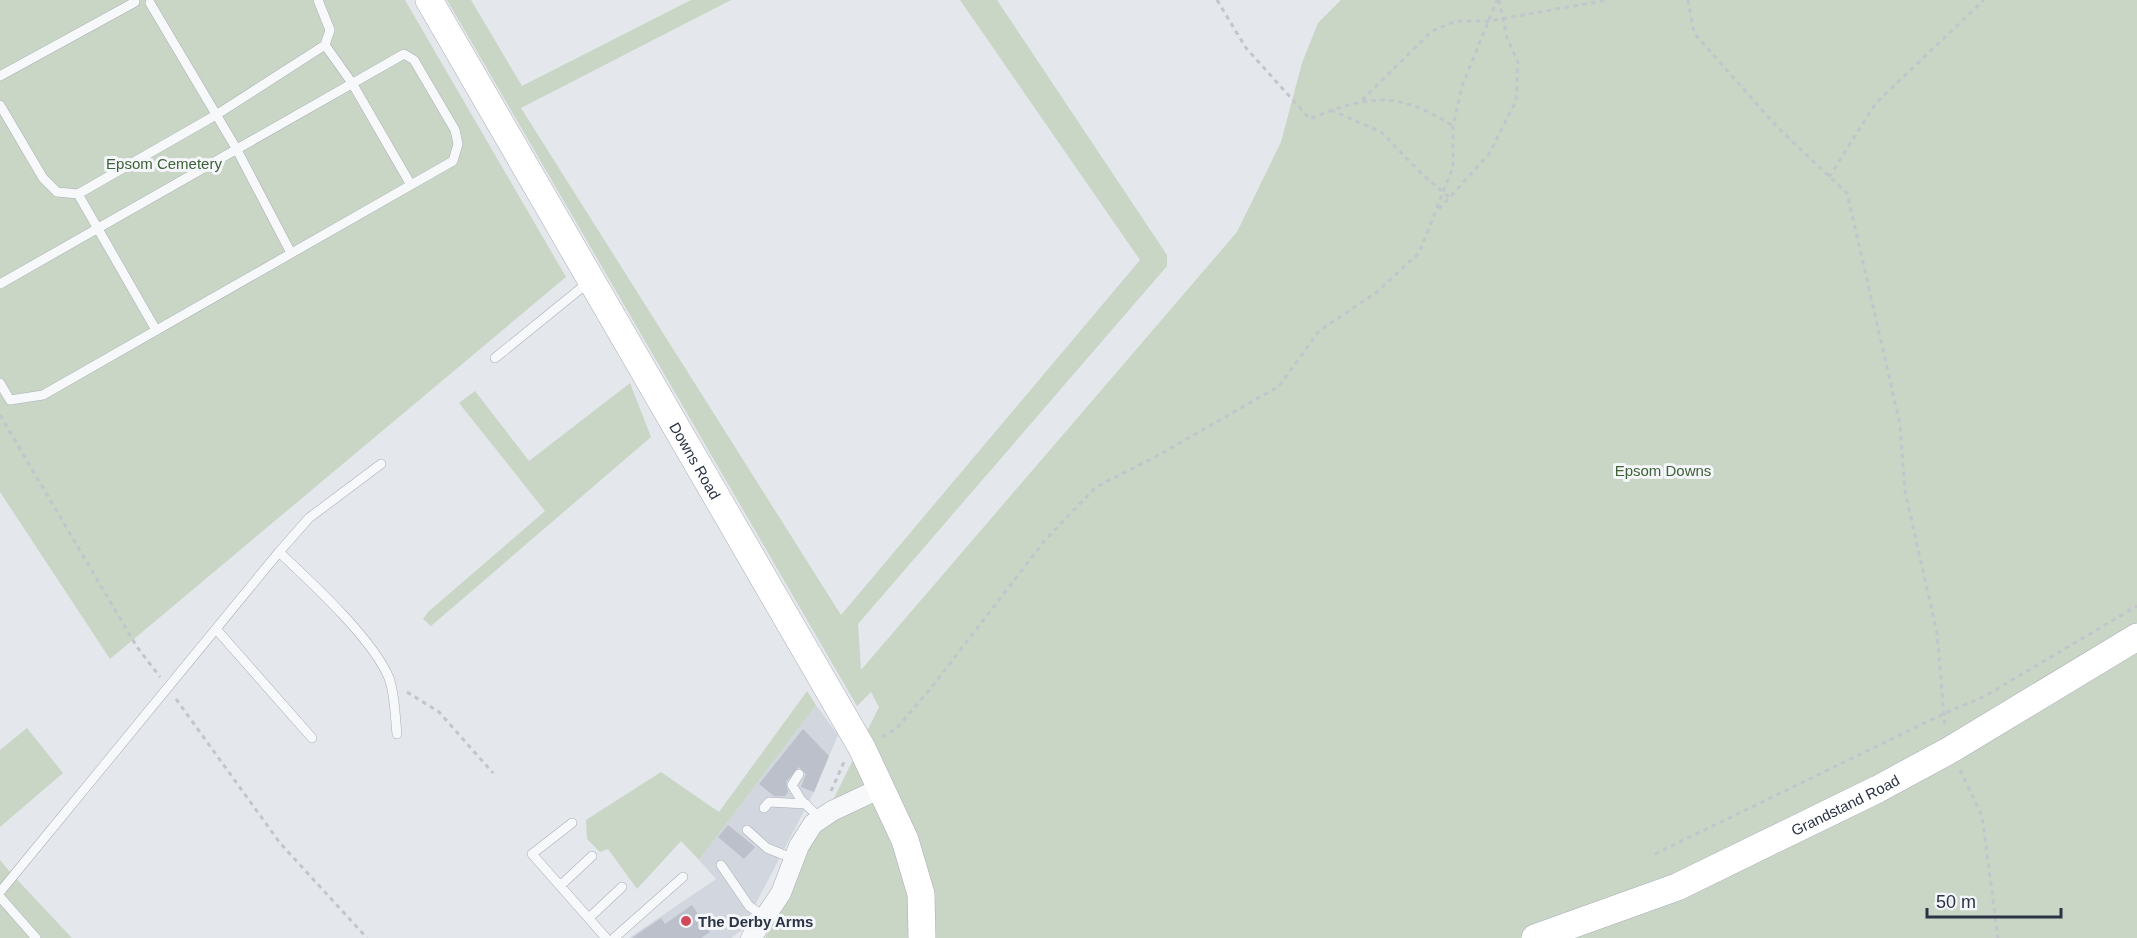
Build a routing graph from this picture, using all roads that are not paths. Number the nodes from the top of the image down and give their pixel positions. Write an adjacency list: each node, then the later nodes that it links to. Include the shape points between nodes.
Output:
1 (318, 0): 5 (lane, via 330,30)
2 (429, 0): 15 (main road, Downs Road)
3 (134, 1): 4 (lane, via 144,5); 6 (lane)
4 (152, 2): 9 (lane)
5 (325, 45): 7 (lane); 9 (lane)
6 (0, 76)
7 (352, 83): 10 (lane); 11 (lane); 11 (lane, via 405,54 414,60 455,130 458,144 453,161)
8 (0, 105): 12 (lane, via 43,178 57,192)
9 (216, 115): 10 (lane); 12 (lane)
10 (237, 148): 13 (lane); 14 (lane)
11 (411, 185): 14 (lane)
12 (78, 194): 13 (lane)
13 (98, 228): 16 (lane); 17 (lane)
14 (291, 253): 17 (lane)
15 (592, 280): 18 (lane); 27 (main road, Downs Road, via 862,748)
16 (0, 284)
17 (156, 330): 19 (lane, via 43,395 10,400)
18 (495, 358)
19 (0, 383)
20 (381, 464): 21 (lane, via 309,518)
21 (279, 552): 22 (lane); 24 (lane, via 380,659 390,681)
22 (216, 629): 25 (lane); 39 (lane)
23 (2137, 637): 48 (main road, Grandstand Road, via 1878,789 1677,887)
24 (397, 734)
25 (312, 738)
26 (799, 774): 28 (lane, via 792,785)
27 (881, 788): 30 (street); 47 (main road, Downs Road, via 905,840 918,883)
28 (806, 804): 29 (lane, via 770,802); 30 (lane)
29 (764, 808)
30 (826, 815): 34 (street, via 813,824)
31 (572, 823): 37 (lane, via 532,854)
32 (747, 830): 34 (lane, via 767,848)
33 (592, 856): 37 (lane)
34 (794, 859): 41 (street, via 781,892)
35 (721, 865): 41 (lane, via 749,906)
36 (683, 877): 45 (lane)
37 (560, 886): 42 (lane)
38 (622, 887): 42 (lane)
39 (0, 892)
40 (0, 897): 43 (lane)
41 (765, 917): 46 (street)
42 (589, 918): 44 (lane)
43 (36, 938)
44 (606, 938)
45 (614, 938)
46 (751, 938)
47 (922, 938)
48 (1535, 938)

